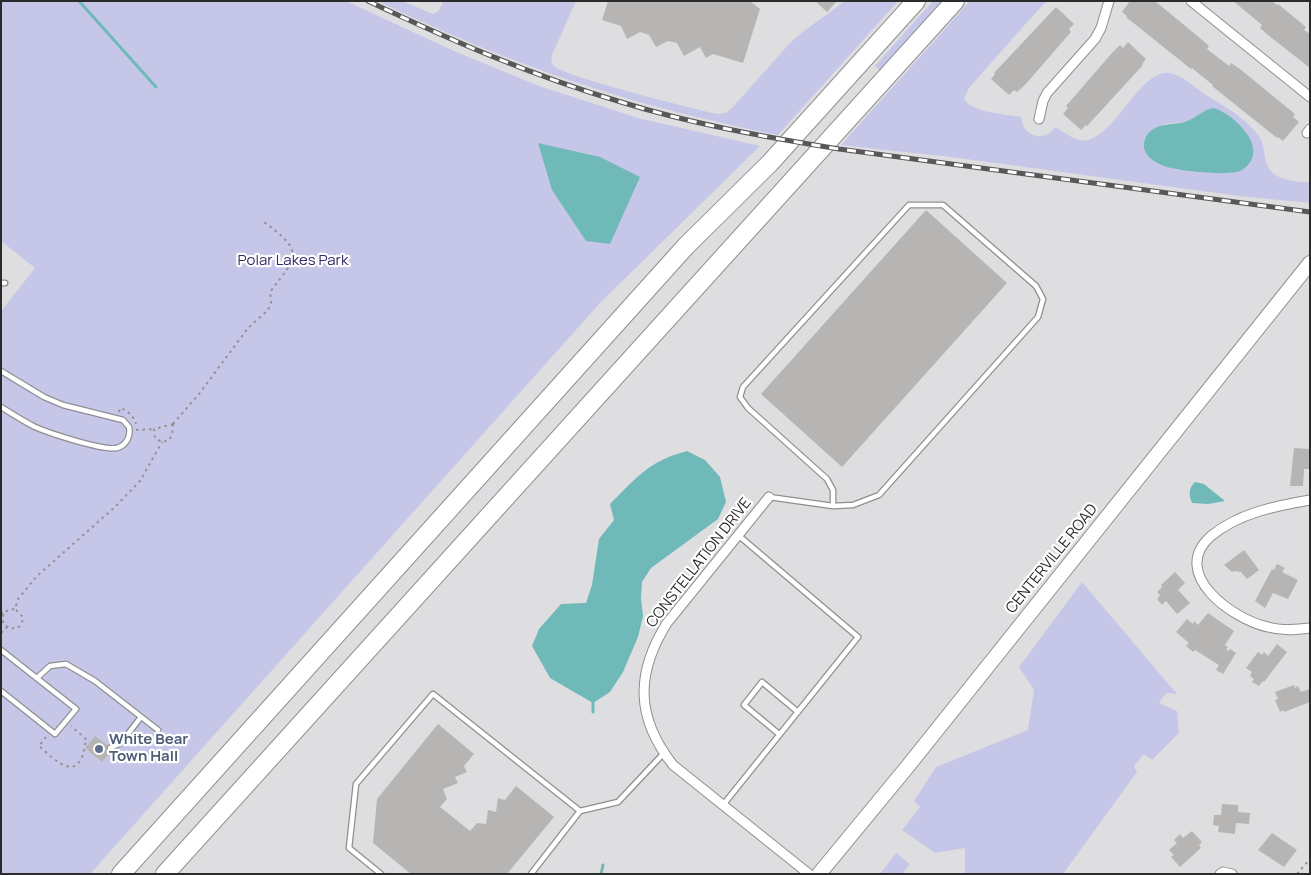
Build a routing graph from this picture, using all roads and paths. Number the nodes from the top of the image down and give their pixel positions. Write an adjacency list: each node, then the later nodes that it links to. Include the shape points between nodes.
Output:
1 (916, 1): 38 (highway, via 770,163 673,261)
2 (955, 1): 39 (highway)
3 (1109, 1): 6 (street, via 1097,36 1047,93)
4 (1191, 1): 5 (street)
5 (1310, 97)
6 (1039, 119)
7 (264, 222): 11 (path, via 289,243 293,256 291,266 270,292 268,310 248,328)
8 (1310, 263): 43 (main road, CENTERVILLE ROAD)
9 (1, 371): 13 (lane, via 63,405 123,420)
10 (1, 407): 13 (lane, via 33,426 106,447 123,445)
11 (173, 424): 12 (path); 14 (path, via 171,438)
12 (154, 429): 13 (path); 14 (path, via 155,438)
13 (130, 431)
14 (162, 442): 19 (path, via 140,481 36,577 18,599)
15 (768, 497): 17 (lane); 18 (street, CONSTELLATION DRIVE)
16 (1310, 500): 22 (street, via 1256,512 1237,520 1210,537 1197,559 1201,582 1233,612 1268,627 1288,630)
17 (833, 506): 17 (lane, via 853,505 879,495 1038,317 1043,299 1036,286 943,205 909,205 743,387 740,397 748,408 827,479 833,490)
18 (738, 535): 27 (lane, via 858,637); 34 (street, CONSTELLATION DRIVE, via 667,624 650,656 644,685 645,706 654,737)
19 (15, 610): 20 (path); 21 (path, via 20,612 22,623 18,628)
20 (2, 613): 21 (path)
21 (7, 627): 23 (path)
22 (1310, 628)
23 (1, 633)
24 (1, 650): 25 (lane)
25 (37, 678): 28 (lane, via 50,666 66,664 95,681); 29 (lane, via 76,709)
26 (1, 691): 31 (lane)
27 (798, 712): 32 (lane); 32 (lane, via 762,682 744,705)
28 (141, 717): 30 (lane); 33 (lane, via 121,743)
29 (65, 722): 31 (lane, via 55,734); 31 (path, via 87,740 81,761 75,767 65,766 39,746)
30 (158, 730)
31 (51, 731)
32 (780, 734): 35 (lane)
33 (110, 748)
34 (664, 753): 35 (street, CONSTELLATION DRIVE, via 684,775); 36 (lane, via 618,802)
35 (723, 805): 42 (street, CONSTELLATION DRIVE)
36 (580, 811): 40 (lane, via 433,694 356,784 349,848); 41 (lane)
37 (1310, 859): 46 (path)
38 (120, 874)
39 (165, 874)
40 (381, 874)
41 (531, 874)
42 (809, 874)
43 (819, 874)
44 (1220, 874): 45 (street)
45 (1232, 874)
46 (1297, 874)

